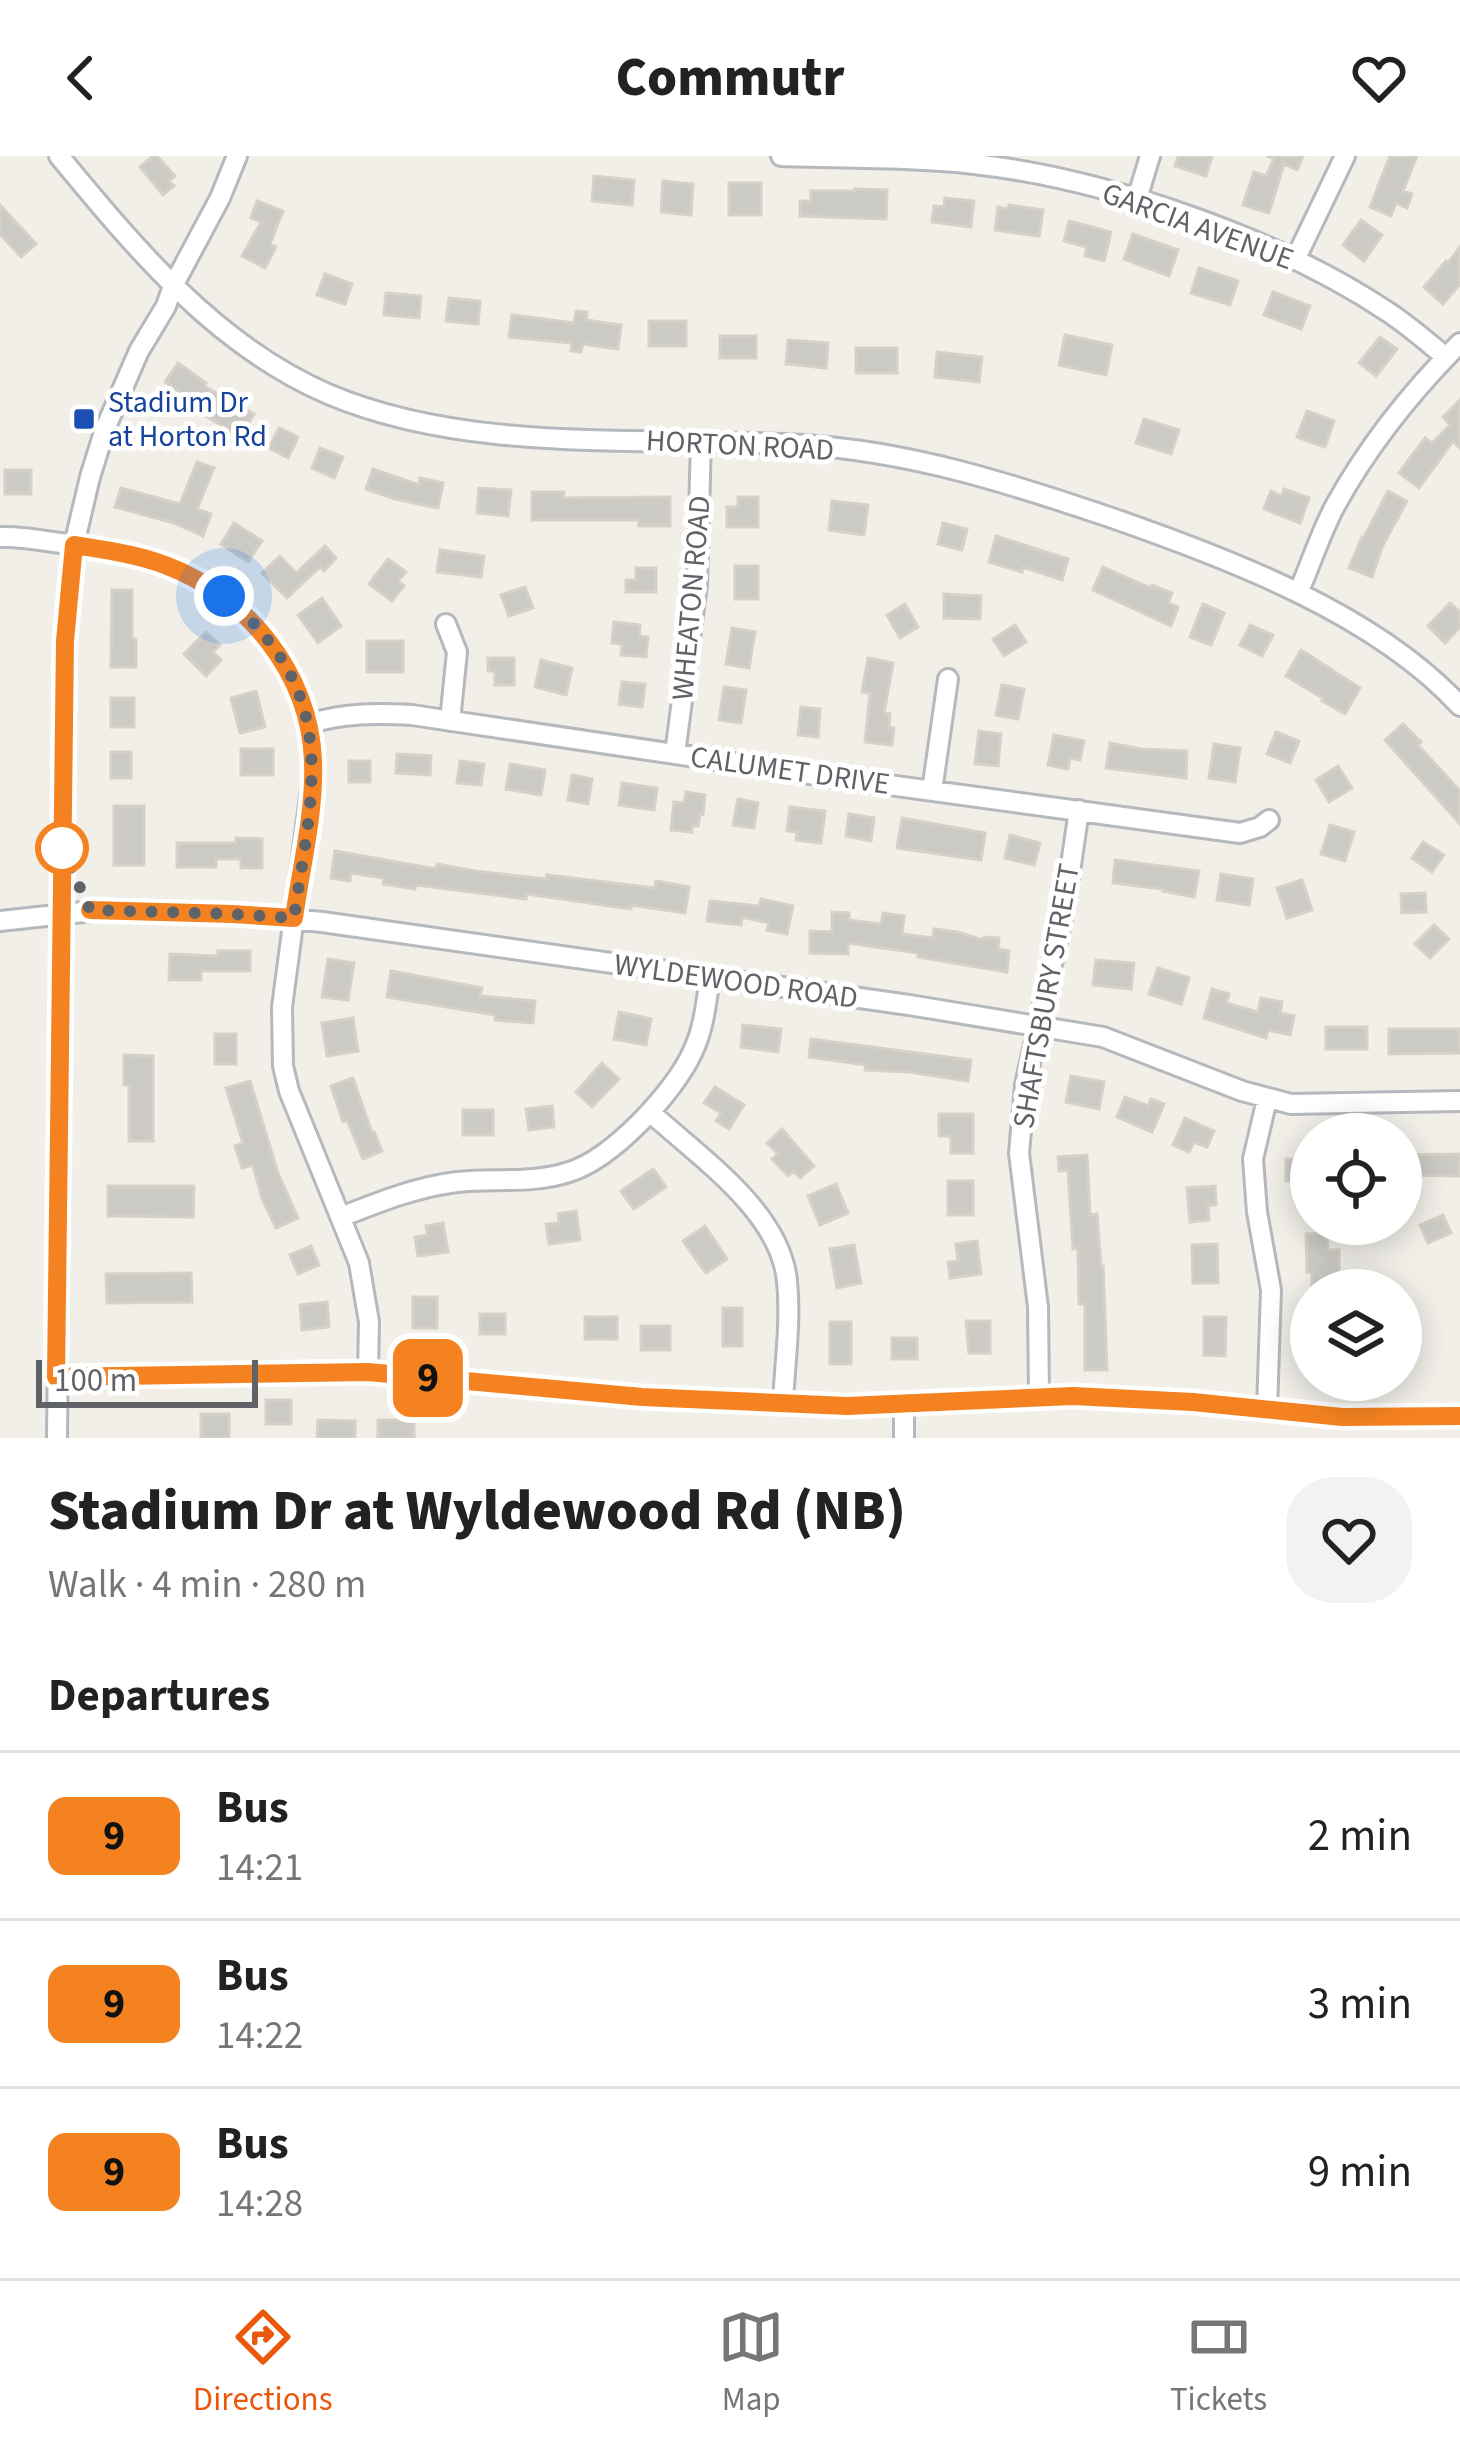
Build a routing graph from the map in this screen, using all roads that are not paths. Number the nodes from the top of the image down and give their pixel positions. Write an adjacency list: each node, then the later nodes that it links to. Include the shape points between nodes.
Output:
1 (59, 156): 10 (street, HORTON ROAD)
2 (237, 156): 10 (street)
3 (781, 156): 6 (street, GARCIA AVENUE)
4 (1150, 156): 8 (street)
5 (1346, 156): 9 (street)
6 (817, 157): 7 (street, GARCIA AVENUE)
7 (993, 162): 8 (street, GARCIA AVENUE)
8 (1137, 199): 9 (street, GARCIA AVENUE)
9 (1295, 260): 11 (street, GARCIA AVENUE)
10 (173, 286): 12 (street, HORTON ROAD, via 282,372 408,421 480,433); 14 (street, via 105,429)
11 (1453, 350): 15 (street, via 1359,464)
12 (701, 441): 15 (street, HORTON ROAD, via 808,445 944,467 1157,533); 21 (street, WHEATON ROAD, via 697,585)
13 (0, 537): 14 (street)
14 (74, 545): 20 (street, via 160,563 224,596 273,646); 25 (street)
15 (1298, 593): 18 (street, HORTON ROAD)
16 (446, 624): 19 (street, via 457,652)
17 (948, 679): 22 (street)
18 (1456, 692)
19 (450, 721): 20 (street, CALUMET DRIVE, via 375,712); 21 (street, CALUMET DRIVE)
20 (308, 724): 26 (street, via 313,774)
21 (675, 754): 22 (street, CALUMET DRIVE)
22 (932, 791): 23 (street, CALUMET DRIVE)
23 (1078, 810): 24 (street, CALUMET DRIVE, via 1240,833); 29 (street, SHAFTSBURY STREET)
24 (1269, 820)
25 (61, 914): 26 (street, WYLDEWOOD ROAD); 27 (street, WYLDEWOOD ROAD); 35 (street)
26 (294, 918): 28 (street, WYLDEWOOD ROAD); 33 (street, via 283,1066)
27 (0, 922)
28 (710, 979): 29 (street, WYLDEWOOD ROAD); 32 (street, via 696,1046)
29 (1038, 1025): 30 (street, WYLDEWOOD ROAD, via 1125,1043); 36 (street, SHAFTSBURY STREET, via 1018,1153 1038,1307)
30 (1267, 1099): 31 (street, WYLDEWOOD ROAD, via 1304,1106); 39 (street, via 1253,1159 1271,1289)
31 (1460, 1101)
32 (650, 1112): 33 (street, via 606,1153 566,1173 424,1188); 37 (street, via 753,1206 776,1241 787,1281)
33 (341, 1217): 34 (street, via 366,1293)
34 (368, 1372): 35 (street); 37 (street)
35 (56, 1377): 41 (street)
36 (1039, 1397): 38 (street); 39 (street)
37 (783, 1402): 38 (street)
38 (904, 1404): 42 (street)
39 (1267, 1409): 40 (street)
40 (1460, 1416)
41 (56, 1438)
42 (904, 1438)

